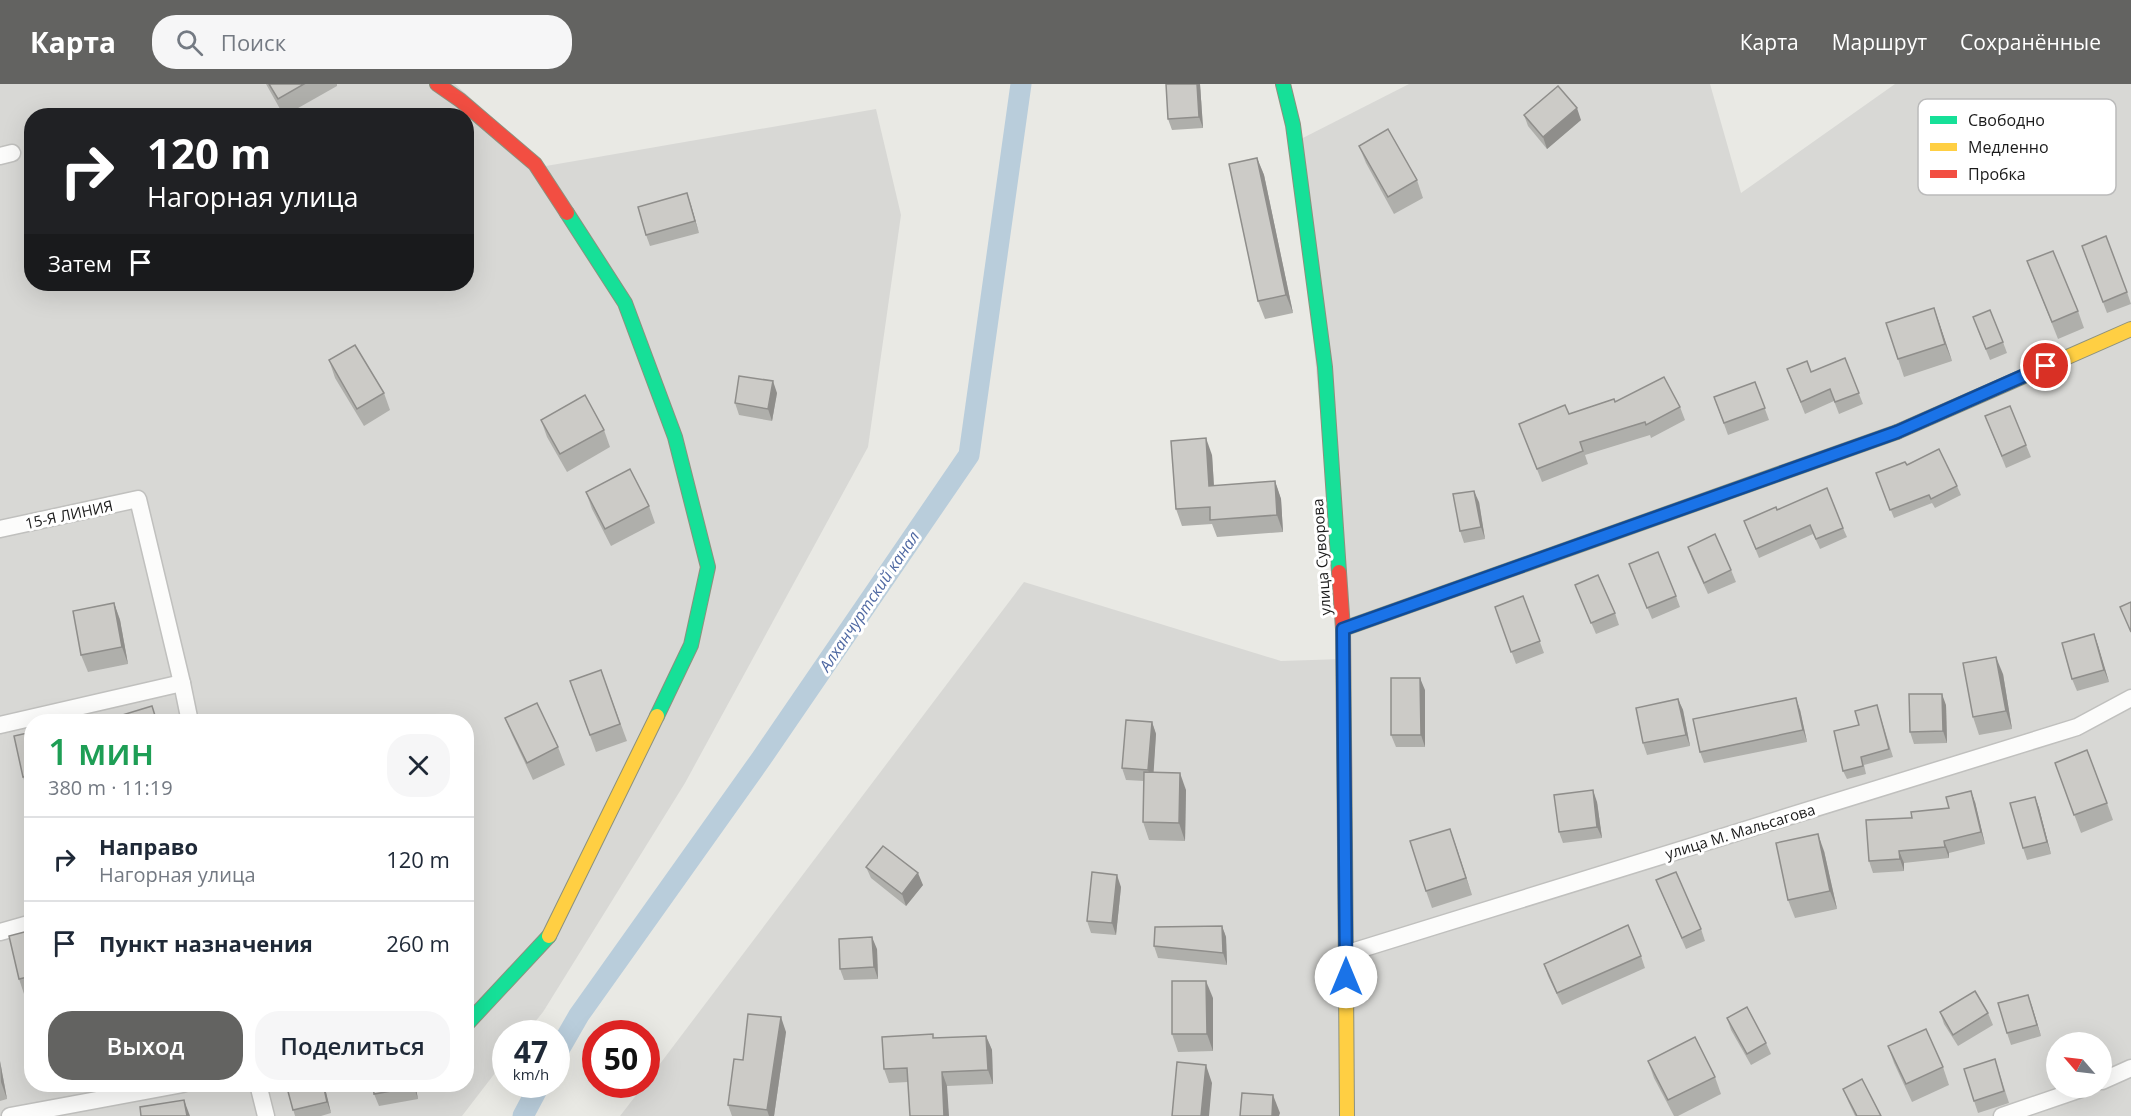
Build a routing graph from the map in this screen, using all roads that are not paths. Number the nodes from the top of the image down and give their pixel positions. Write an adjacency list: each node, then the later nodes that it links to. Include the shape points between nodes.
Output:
1 (437, 84): 3 (street)
2 (1283, 84): 7 (street, улица Суворова, via 1295,142 1325,368)
3 (469, 108)
4 (474, 112): 17 (street, via 535,164 625,303 675,437 708,567 691,645 548,939)
5 (2131, 329): 7 (street, via 1897,432)
6 (0, 528): 8 (street, 15-Я ЛИНИЯ, via 138,499)
7 (1343, 629): 16 (street, улица Суворова)
8 (182, 683): 10 (street); 11 (street)
9 (2131, 699): 16 (street, улица М. Мальсагова, via 2077,728)
10 (48, 714)
11 (188, 714)
12 (24, 719): 13 (street)
13 (0, 725)
14 (24, 925): 15 (street)
15 (0, 932)
16 (1345, 954): 25 (street, улица Суворова)
17 (474, 1017)
18 (2131, 1068): 19 (street)
19 (2112, 1077)
20 (140, 1092): 23 (street)
21 (260, 1092): 24 (street)
22 (2055, 1098): 26 (street)
23 (10, 1116)
24 (266, 1116)
25 (1347, 1116)
26 (2002, 1116)

